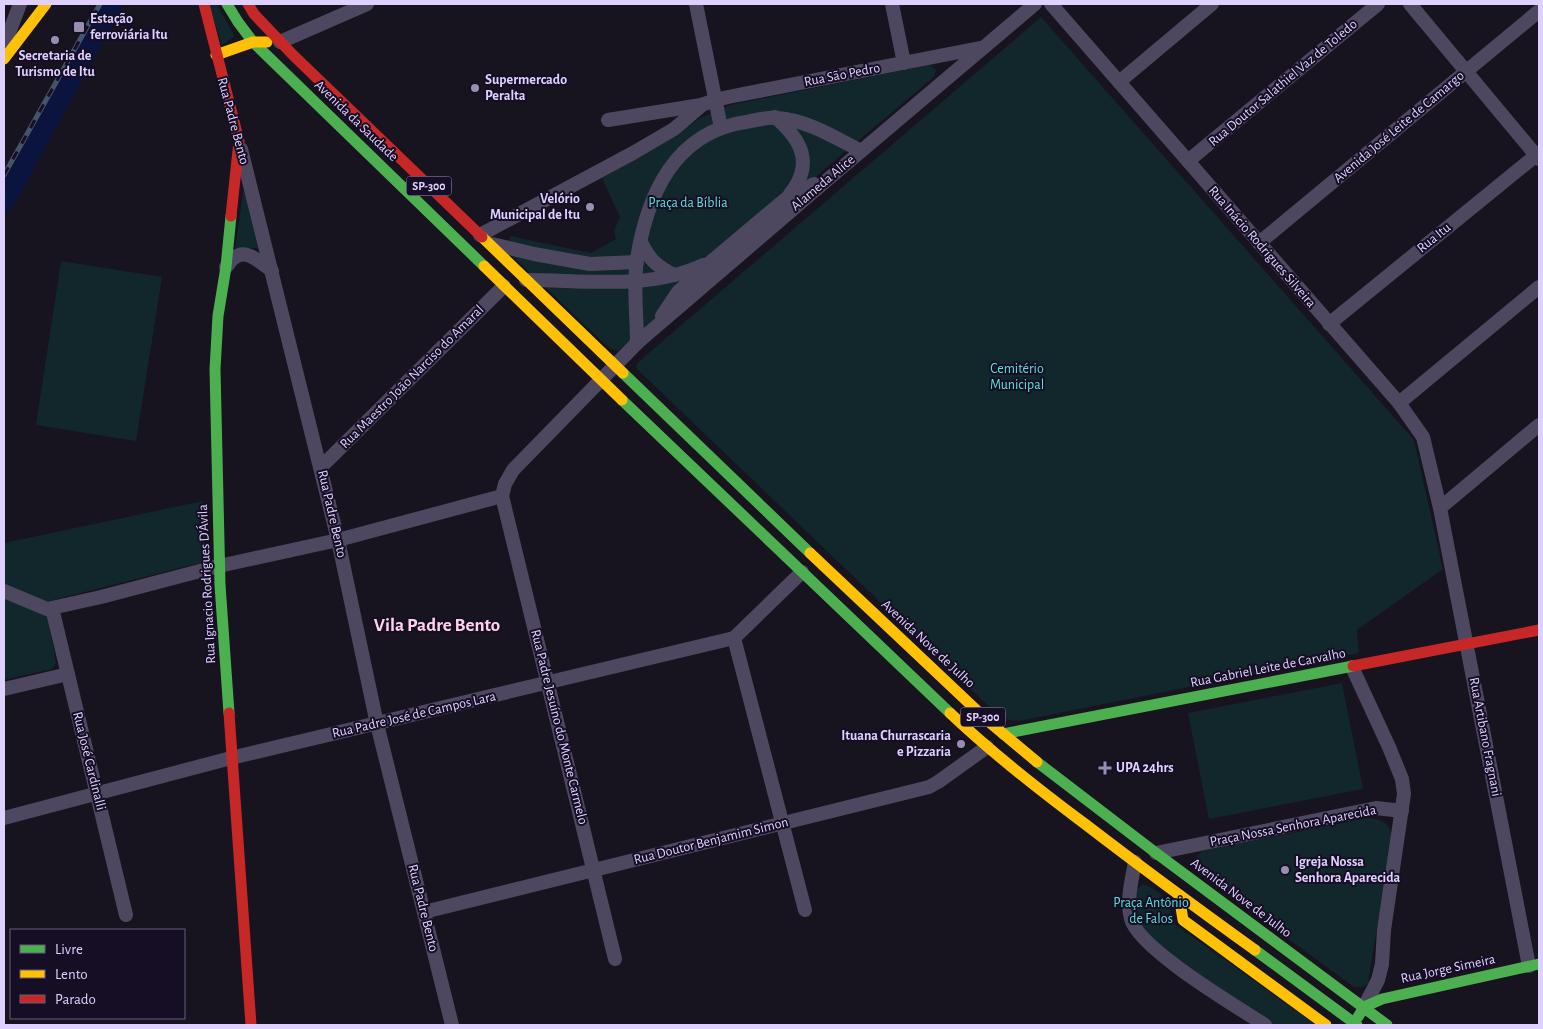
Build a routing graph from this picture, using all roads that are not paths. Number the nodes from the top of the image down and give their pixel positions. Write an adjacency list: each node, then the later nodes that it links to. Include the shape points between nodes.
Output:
1 (20, 4): 17 (street)
2 (46, 4): 20 (main road)
3 (204, 4): 19 (main road, Rua Padre Bento)
4 (227, 4): 15 (main road, Avenida da Saudade / SP-300)
5 (248, 4): 16 (main road, Avenida da Saudade / SP-300)
6 (367, 4): 16 (street)
7 (696, 4): 24 (street)
8 (892, 4): 21 (street)
9 (1035, 4): 18 (street, Alameda Alice)
10 (1051, 4): 23 (street, Rua Inácio Rodrigues Silveira)
11 (1212, 4): 23 (street)
12 (1378, 4): 32 (street, Rua Doutor Salathiel Vaz de Toledo)
13 (1410, 4): 22 (street)
14 (1539, 11): 22 (street, Avenida José Leite de Camargo)
15 (253, 42): 16 (main road); 19 (main road); 38 (main road, Avenida da Saudade / SP-300)
16 (280, 42): 35 (main road, Avenida da Saudade / SP-300)
17 (4, 46)
18 (983, 47): 21 (street, Rua São Pedro); 30 (street, Alameda Alice)
19 (216, 55): 29 (main road, Rua Padre Bento)
20 (4, 59)
21 (904, 63): 24 (street, Rua São Pedro)
22 (1467, 71): 31 (street); 37 (street, Avenida José Leite de Camargo)
23 (1119, 82): 32 (street, Rua Inácio Rodrigues Silveira)
24 (716, 100): 25 (street, Rua São Pedro); 28 (street)
25 (701, 105): 27 (street, Rua São Pedro); 35 (street, Rua São Pedro, via 674,129)
26 (775, 117): 28 (street); 30 (street, via 824,131); 34 (street, via 796,139 803,156 801,177)
27 (608, 120)
28 (721, 128): 36 (street, via 691,145 664,177 648,209)
29 (239, 141): 42 (main road, Rua Ignacio Rodrigues D'Ávila); 43 (street, Rua Padre Bento)
30 (861, 151): 33 (street, Alameda Alice)
31 (1538, 156): 50 (street, Rua Itu)
32 (1188, 161): 37 (street, Rua Inácio Rodrigues Silveira)
33 (827, 180): 34 (street); 51 (street, Alameda Alice)
34 (788, 197): 40 (street)
35 (484, 239): 39 (street); 45 (main road, Avenida da Saudade / SP-300)
36 (640, 242): 41 (street); 44 (street, via 655,264)
37 (1259, 243): 50 (street, Rua Inácio Rodrigues Silveira)
38 (469, 252): 45 (main road, via 492,264 508,279); 48 (main road, Avenida da Saudade / SP-300)
39 (563, 260): 41 (street, via 590,264); 46 (street)
40 (713, 260): 44 (street); 51 (street, via 678,292)
41 (637, 262): 47 (street)
42 (226, 267): 43 (street, via 235,256 246,254); 61 (main road, Rua Ignacio Rodrigues D'Ávila, via 218,316 215,368)
43 (272, 271): 57 (street, Rua Padre Bento)
44 (674, 275): 47 (street)
45 (526, 280): 46 (street); 53 (main road, Avenida da Saudade / SP-300)
46 (557, 280): 47 (street)
47 (636, 282): 52 (street)
48 (504, 286): 54 (main road, Avenida da Saudade / SP-300); 57 (street, Rua Maestro João Narciso do Amaral)
49 (1539, 287): 55 (street)
50 (1329, 324): 55 (street, Rua Inácio Rodrigues Silveira)
51 (650, 332): 52 (street, Alameda Alice)
52 (637, 343): 53 (street, Alameda Alice)
53 (615, 365): 54 (street, Alameda Alice); 74 (main road, Avenida Nove de Julho / SP-300)
54 (601, 380): 58 (street, Alameda Alice, via 513,470); 62 (main road, SP-300)
55 (1399, 403): 59 (street, Rua Inácio Rodrigues Silveira, via 1423,437)
56 (1539, 425): 59 (street)
57 (321, 467): 60 (street, Rua Padre Bento)
58 (502, 496): 60 (street); 70 (street, Rua Padre Jesuíno do Monte Carmelo)
59 (1440, 508): 67 (street, Rua Artibano Fragnani)
60 (338, 540): 61 (street); 73 (street, Rua Padre Bento)
61 (219, 566): 64 (street); 77 (main road, Rua Ignacio Rodrigues D'Ávila)
62 (802, 572): 66 (street); 72 (main road, SP-300)
63 (4, 591): 64 (street)
64 (52, 608): 69 (street, Rua José Cardinalli)
65 (1539, 630): 67 (main road, Rua Gabriel Leite de Carvalho)
66 (734, 638): 70 (street, Rua Padre José de Campos Lara); 81 (street)
67 (1467, 644): 68 (main road, Rua Gabriel Leite de Carvalho); 90 (street, Rua Artibano Fragnani)
68 (1352, 667): 74 (main road, Rua Gabriel Leite de Carvalho); 79 (street, via 1402,779)
69 (68, 674): 71 (street); 78 (street, Rua José Cardinalli)
70 (548, 683): 73 (street, Rua Padre José de Campos Lara); 84 (street, Rua Padre Jesuíno do Monte Carmelo)
71 (4, 689)
72 (948, 709): 74 (main road, Rua Gabriel Leite de Carvalho, via 981,734); 75 (main road, SP-300)
73 (376, 724): 77 (street, Rua Padre José de Campos Lara); 87 (street, Rua Padre Bento)
74 (1003, 734): 76 (main road, Avenida Nove de Julho / SP-300)
75 (987, 747): 76 (main road, via 1004,744); 81 (street, Rua Doutor Benjamim Simon, via 929,787); 83 (main road, SP-300)
76 (1025, 752): 82 (main road, Avenida Nove de Julho / SP-300)
77 (231, 758): 78 (street, Rua Padre José de Campos Lara); 92 (main road, Rua Ignacio Rodrigues D'Ávila)
78 (97, 794): 80 (street, Rua Padre José de Campos Lara); 88 (street, Rua José Cardinalli)
79 (1402, 811): 82 (street, Praça Nossa Senhora Aparecida, via 1376,808); 91 (street, via 1382,964)
80 (4, 818)
81 (782, 823): 84 (street, Rua Doutor Benjamim Simon); 86 (street)
82 (1156, 853): 91 (main road, Avenida Nove de Julho / SP-300)
83 (1135, 862): 85 (main road, SP-300); 94 (street, via 1129,898 1131,919 1140,934 1186,973)
84 (594, 870): 87 (street, Rua Doutor Benjamim Simon); 89 (street, Rua Padre Jesuíno do Monte Carmelo)
85 (1179, 894): 95 (main road, via 1183,920); 96 (main road, SP-300)
86 (805, 910)
87 (424, 912): 93 (street, Rua Padre Bento)
88 (126, 915)
89 (615, 958)
90 (1534, 965): 91 (main road, Rua Jorge Simeira, via 1382,999)
91 (1364, 1007): 96 (main road); 97 (main road, Avenida Nove de Julho / SP-300)
92 (251, 1025)
93 (452, 1025)
94 (1265, 1025)
95 (1326, 1025)
96 (1355, 1025)
97 (1387, 1025)

